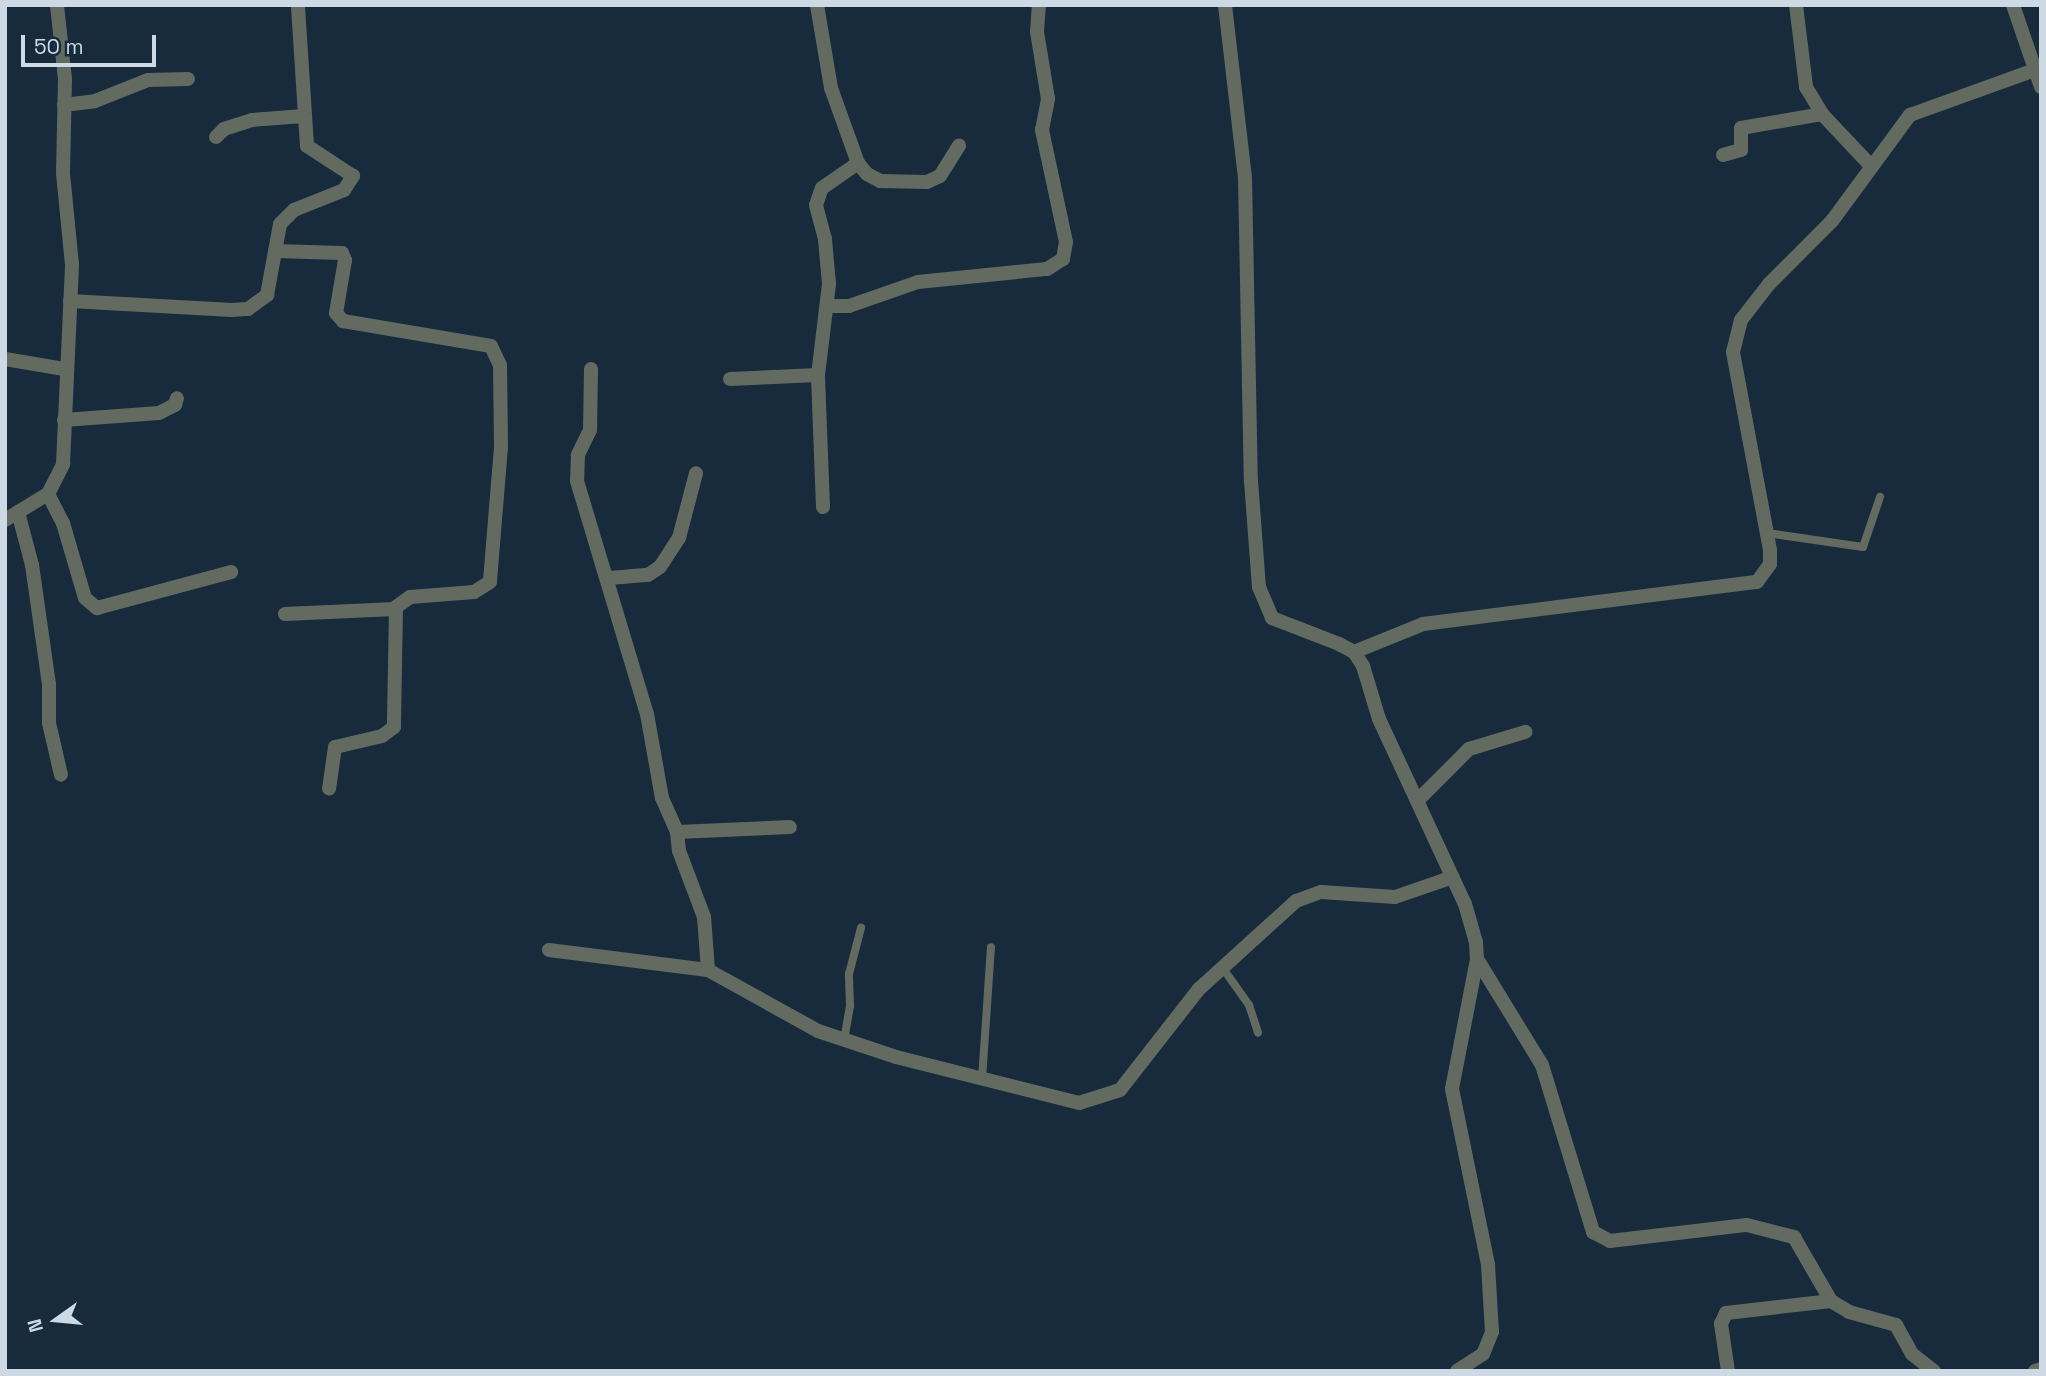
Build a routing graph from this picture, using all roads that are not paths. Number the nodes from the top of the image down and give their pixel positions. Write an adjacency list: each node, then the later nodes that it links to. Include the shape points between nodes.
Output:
1 (57, 5): 11 (street)
2 (298, 5): 13 (street)
3 (817, 5): 17 (street, via 831,88)
4 (1038, 5): 21 (street, via 1037,32 1048,99 1042,130 1066,242 1063,259 1047,269 918,282 860,303)
5 (1225, 5): 39 (street, via 1245,177 1251,481 1259,587 1272,618)
6 (1797, 5): 12 (street, via 1806,87)
7 (2013, 5): 8 (street)
8 (2035, 70): 10 (street); 18 (street, via 1910,114)
9 (188, 79): 11 (street, via 148,80 95,101)
10 (2041, 86)
11 (64, 105): 20 (street)
12 (1822, 114): 16 (street, via 1741,128 1741,150); 18 (street)
13 (304, 117): 14 (street, via 251,120 223,129); 19 (street, via 311,151 352,173 352,180 335,196 288,214 280,224)
14 (216, 137)
15 (959, 146): 17 (street, via 940,176 927,181 880,181)
16 (1723, 155)
17 (858, 163): 21 (street, via 818,195 828,261)
18 (1871, 166): 34 (street, via 1832,221 1769,284 1734,335 1733,352)
19 (275, 251): 20 (street, via 267,295 248,309); 37 (street, via 342,253 345,260 335,313 343,321 491,346 497,354 501,447 490,582 474,592 410,597)
20 (70, 301): 23 (street)
21 (827, 306): 25 (street)
22 (5, 359): 23 (street)
23 (64, 369): 28 (street)
24 (591, 369): 36 (street, via 590,430 578,455 577,481)
25 (818, 375): 26 (street); 32 (street)
26 (730, 379)
27 (177, 398): 28 (street, via 170,409 152,414)
28 (64, 420): 30 (street, via 64,464)
29 (695, 473): 36 (street, via 679,538 660,568 648,575)
30 (48, 494): 33 (street); 35 (street, via 63,523 85,598 97,608)
31 (1880, 497): 34 (lane, via 1863,547)
32 (823, 508)
33 (12, 516): 41 (street, via 32,565 49,684 49,723)
34 (1767, 533): 39 (street, via 1770,564 1757,583 1744,587 1423,624)
35 (232, 572)
36 (610, 578): 45 (street, via 648,714 662,798)
37 (395, 610): 38 (street); 42 (street, via 394,727 382,736 335,747)
38 (285, 614)
39 (1354, 652): 43 (street, via 1379,719)
40 (1525, 732): 43 (street, via 1469,749)
41 (61, 775)
42 (329, 789)
43 (1419, 799): 46 (street)
44 (790, 827): 45 (street)
45 (677, 832): 52 (street, via 675,838 704,917)
46 (1453, 877): 50 (street, via 1465,904); 51 (street, via 1395,897 1311,894 1274,916)
47 (861, 928): 54 (lane, via 849,974)
48 (991, 947): 55 (lane)
49 (549, 950): 52 (street)
50 (1477, 959): 56 (street, via 1542,1065 1593,1232 1610,1241 1703,1228 1758,1227 1801,1244); 58 (street, via 1452,1089 1488,1265 1492,1332 1483,1354)
51 (1222, 967): 53 (lane, via 1250,1006); 55 (street, via 1120,1090 1109,1097 1061,1101)
52 (708, 970): 54 (street, via 788,1017)
53 (1258, 1033)
54 (844, 1040): 55 (street)
55 (982, 1079)
56 (1831, 1301): 59 (street, via 1726,1313 1721,1324); 60 (street, via 1849,1312 1896,1325 1912,1354)
57 (2041, 1369): 61 (street)
58 (1457, 1371)
59 (1728, 1371)
60 (1934, 1371)
61 (2035, 1371)

